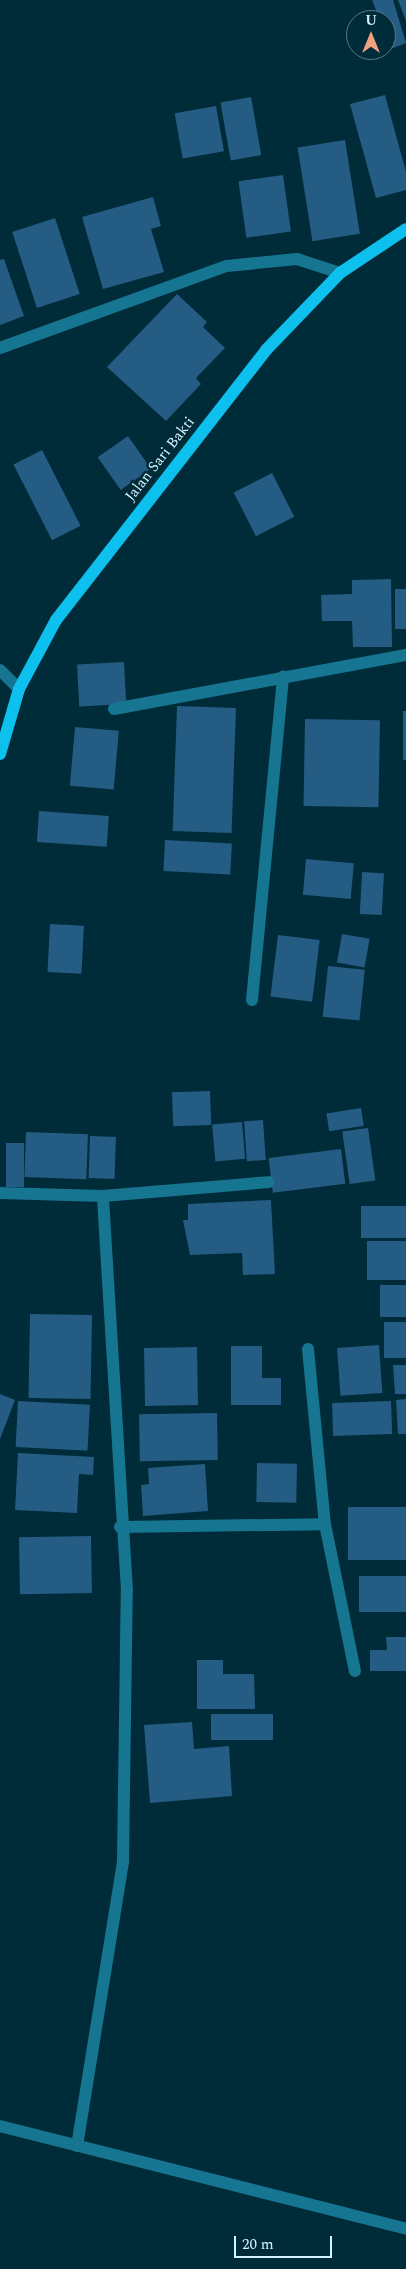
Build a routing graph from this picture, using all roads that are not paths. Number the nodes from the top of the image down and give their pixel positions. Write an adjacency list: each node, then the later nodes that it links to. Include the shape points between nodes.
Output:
1 (406, 229): 2 (main road, Jalan Sari Bakti)
2 (340, 273): 3 (street, via 297,259 227,266); 7 (main road, Jalan Sari Bakti, via 266,350 56,620)
3 (0, 348)
4 (406, 655): 6 (street)
5 (0, 670): 7 (street)
6 (283, 676): 8 (street); 10 (street)
7 (19, 689): 9 (main road, Jalan Sari Bakti)
8 (114, 709)
9 (0, 754)
10 (252, 1000)
11 (268, 1182): 13 (street)
12 (0, 1193): 13 (street)
13 (103, 1196): 16 (street)
14 (308, 1349): 15 (street)
15 (325, 1524): 16 (street); 17 (street)
16 (120, 1527): 19 (street, via 127,1591 123,1861)
17 (355, 1672)
18 (0, 2126): 19 (street)
19 (77, 2146): 20 (street)
20 (406, 2229)

